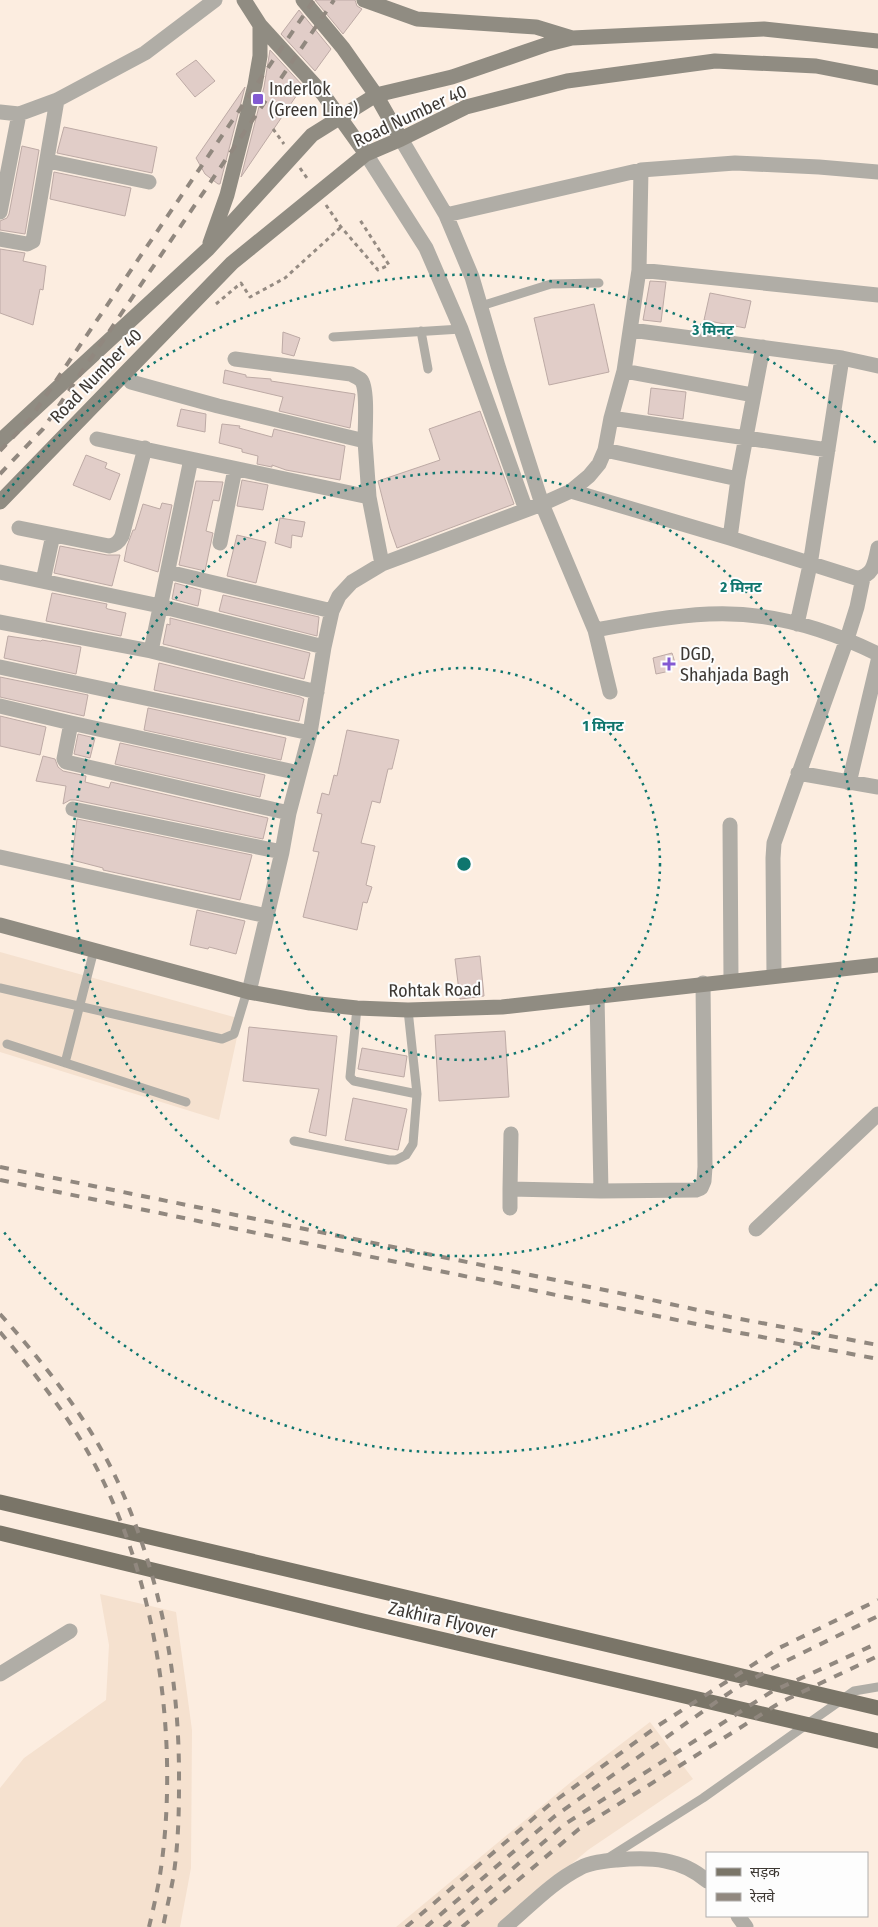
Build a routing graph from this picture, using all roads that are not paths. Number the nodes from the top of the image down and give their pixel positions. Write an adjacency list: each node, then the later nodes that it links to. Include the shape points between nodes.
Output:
1 (215, 0): 10 (street, via 145,53)
2 (244, 0): 5 (main road)
3 (303, 0): 9 (main road)
4 (364, 0): 6 (main road, via 417,19 536,27)
5 (260, 25): 13 (main road, via 311,79); 23 (main road, via 260,56 255,85 227,195)
6 (572, 38): 7 (main road, via 764,29); 9 (main road, Road Number 40, via 452,78)
7 (878, 41)
8 (878, 78): 14 (main road, Road Number 40, via 816,66 714,61 568,81 466,107)
9 (376, 95): 13 (main road, Road Number 40); 14 (main road)
10 (58, 100): 12 (street); 16 (street)
11 (0, 112): 12 (street)
12 (19, 114): 20 (street)
13 (341, 117): 15 (main road); 23 (main road, Road Number 40, via 312,136)
14 (401, 139): 15 (main road, Road Number 40); 21 (street)
15 (366, 154): 28 (street, via 426,248); 53 (main road, Road Number 40, via 232,263)
16 (48, 161): 19 (street); 22 (street, via 33,241 27,244)
17 (641, 170): 18 (street, via 735,163); 21 (street); 24 (street)
18 (878, 172)
19 (149, 182)
20 (0, 212)
21 (446, 215): 27 (street)
22 (0, 239)
23 (208, 249): 43 (main road, Road Number 40)
24 (639, 270): 26 (street); 29 (street)
25 (599, 283): 27 (lane, via 551,284)
26 (878, 295)
27 (481, 306): 54 (street)
28 (461, 329): 30 (lane); 55 (street)
29 (631, 330): 32 (street); 37 (street)
30 (421, 331): 31 (lane); 36 (lane)
31 (333, 337)
32 (762, 347): 33 (street); 39 (street)
33 (842, 358): 35 (street); 47 (street)
34 (235, 359): 44 (street, via 351,374 361,379 365,395)
35 (878, 366)
36 (428, 369)
37 (624, 371): 39 (street); 40 (street)
38 (131, 382): 44 (street)
39 (752, 395): 41 (street)
40 (611, 418): 41 (street); 46 (street)
41 (745, 438): 47 (street); 50 (street)
42 (97, 439): 45 (street)
43 (0, 441)
44 (365, 441): 52 (street)
45 (145, 448): 48 (street); 57 (street, via 119,541 109,546)
46 (605, 450): 50 (street); 51 (street, via 599,464)
47 (828, 450): 62 (street)
48 (191, 459): 49 (street); 64 (street)
49 (235, 469): 52 (street); 59 (street)
50 (738, 478): 58 (street)
51 (571, 491): 54 (street); 58 (street)
52 (370, 497): 61 (street)
53 (0, 502)
54 (542, 504): 55 (street); 71 (street)
55 (526, 510): 61 (street)
56 (19, 528): 57 (street)
57 (53, 535): 66 (street)
58 (730, 538): 62 (street)
59 (220, 543)
60 (878, 548): 65 (street, via 870,574)
61 (382, 564): 68 (street, via 352,582 339,596)
62 (810, 565): 65 (street); 70 (street)
63 (0, 572): 66 (street)
64 (168, 572): 67 (street); 68 (street)
65 (863, 578): 72 (street)
66 (43, 581): 67 (street)
67 (160, 606): 73 (street); 74 (street)
68 (332, 611): 73 (street)
69 (0, 622): 74 (street)
70 (797, 624): 71 (street, via 745,615 711,614 675,616); 72 (street)
71 (595, 630): 79 (street)
72 (847, 639): 75 (street); 84 (street)
73 (324, 647): 78 (street)
74 (151, 651): 78 (street)
75 (878, 654)
76 (878, 662): 85 (street)
77 (0, 667): 82 (street)
78 (317, 692): 82 (street)
79 (610, 692)
80 (0, 706): 81 (street)
81 (70, 723): 83 (street); 88 (street, via 66,762)
82 (310, 733): 83 (street)
83 (299, 773): 88 (street)
84 (798, 773): 85 (street); 96 (street, via 773,850)
85 (849, 783): 86 (street)
86 (878, 787)
87 (73, 809): 90 (street)
88 (289, 814): 90 (street)
89 (730, 825): 97 (street)
90 (282, 852): 92 (street)
91 (0, 857): 92 (street)
92 (267, 916): 100 (street)
93 (0, 925): 94 (main road, Rohtak Road)
94 (94, 950): 100 (main road, Rohtak Road); 102 (lane)
95 (878, 965): 96 (main road, Rohtak Road)
96 (774, 976): 97 (main road, Rohtak Road)
97 (731, 980): 98 (main road, Rohtak Road)
98 (703, 983): 101 (main road, Rohtak Road); 113 (street, via 704,1182 696,1190)
99 (0, 988): 102 (lane)
100 (248, 992): 102 (lane, via 234,1034 222,1039); 103 (main road, Rohtak Road)
101 (597, 996): 104 (main road, Rohtak Road, via 502,1007); 113 (street)
102 (80, 1006): 106 (lane)
103 (357, 1008): 104 (main road, Rohtak Road); 107 (lane, via 350,1077 354,1081)
104 (408, 1010): 107 (lane)
105 (7, 1044): 106 (lane)
106 (65, 1063): 108 (lane)
107 (417, 1094): 111 (lane, via 413,1144 401,1158 389,1160)
108 (186, 1102)
109 (878, 1114): 115 (street)
110 (510, 1134): 112 (street)
111 (294, 1141)
112 (510, 1189): 113 (street); 114 (street)
113 (601, 1191)
114 (510, 1208)
115 (756, 1228)
116 (0, 1502): 121 (main road, Zakhira Flyover)
117 (0, 1534): 122 (main road, Zakhira Flyover)
118 (70, 1631): 119 (street)
119 (0, 1674)
120 (878, 1687): 123 (lane, via 854,1691 703,1798)
121 (878, 1708)
122 (878, 1741)
123 (603, 1861): 124 (street, via 653,1858 690,1869); 125 (street, via 569,1875)
124 (706, 1880)
125 (505, 1927)

